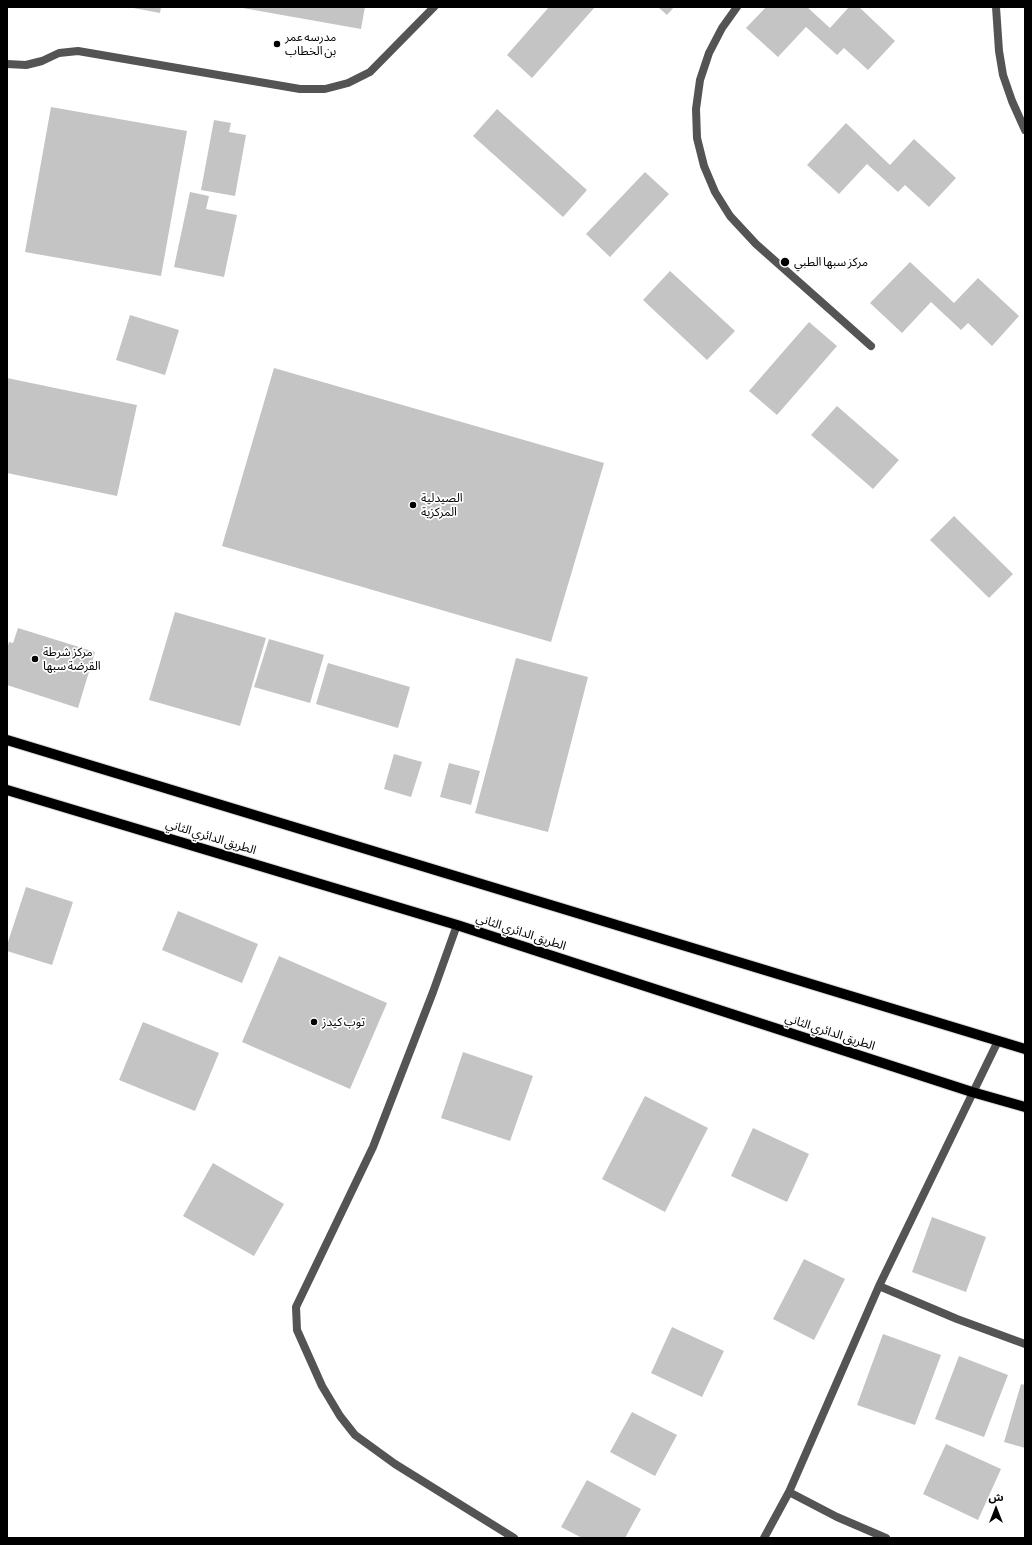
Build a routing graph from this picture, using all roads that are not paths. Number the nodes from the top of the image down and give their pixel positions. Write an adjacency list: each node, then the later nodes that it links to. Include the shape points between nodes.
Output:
1 (434, 7): 4 (street, via 370,72 348,83 325,89 300,89 78,51 59,53 26,65)
2 (737, 7): 6 (street, via 709,53 700,80 696,109 697,138 704,166 715,192 730,216 756,244)
3 (996, 7): 5 (street, via 1003,75)
4 (7, 64)
5 (1025, 130)
6 (871, 346)
7 (7, 740): 10 (main road)
8 (7, 790): 9 (main road, الطريق الدائري الثاني)
9 (457, 925): 12 (main road, الطريق الدائري الثاني); 17 (street, via 373,1147 296,1307 297,1330 322,1386 354,1435 395,1464)
10 (998, 1041): 11 (main road); 12 (street)
11 (1025, 1050)
12 (972, 1092): 13 (main road, الطريق الدائري الثاني); 14 (street)
13 (1025, 1107)
14 (879, 1286): 15 (street); 16 (street)
15 (1025, 1344)
16 (789, 1492): 18 (street); 19 (street, via 837,1517)
17 (514, 1538)
18 (764, 1538)
19 (886, 1538)

